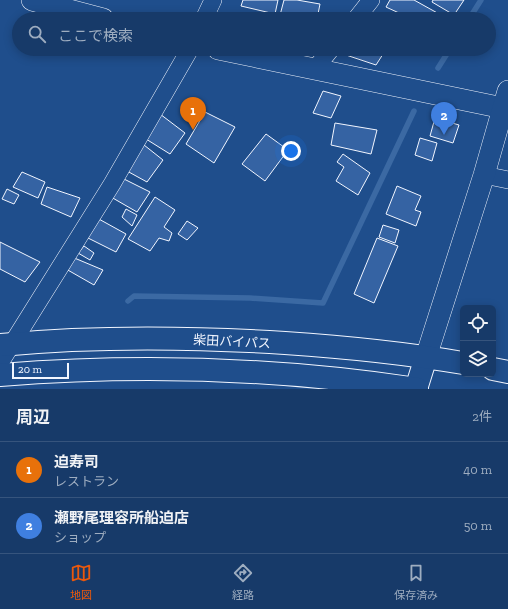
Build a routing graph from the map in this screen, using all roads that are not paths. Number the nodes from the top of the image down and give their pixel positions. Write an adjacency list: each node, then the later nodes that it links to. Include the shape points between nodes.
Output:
1 (34, 0): 4 (street)
2 (213, 0): 5 (street)
3 (371, 0): 6 (street)
4 (78, 12)
5 (207, 12)
6 (362, 12)
7 (186, 56): 14 (street, via 112,184)
8 (250, 56): 10 (street)
9 (325, 56): 10 (street)
10 (314, 70): 11 (street)
11 (505, 100): 12 (street)
12 (484, 175): 13 (street); 15 (street)
13 (508, 180)
14 (6, 344): 15 (main road, 柴田バイパス, via 87,338 216,338 340,347); 16 (street)
15 (426, 357): 17 (main road, 柴田バイパス); 21 (main road)
16 (0, 363)
17 (460, 363)
18 (496, 370): 19 (main road)
19 (508, 372)
20 (0, 375): 21 (main road, via 124,369 195,369 340,379)
21 (416, 389)

